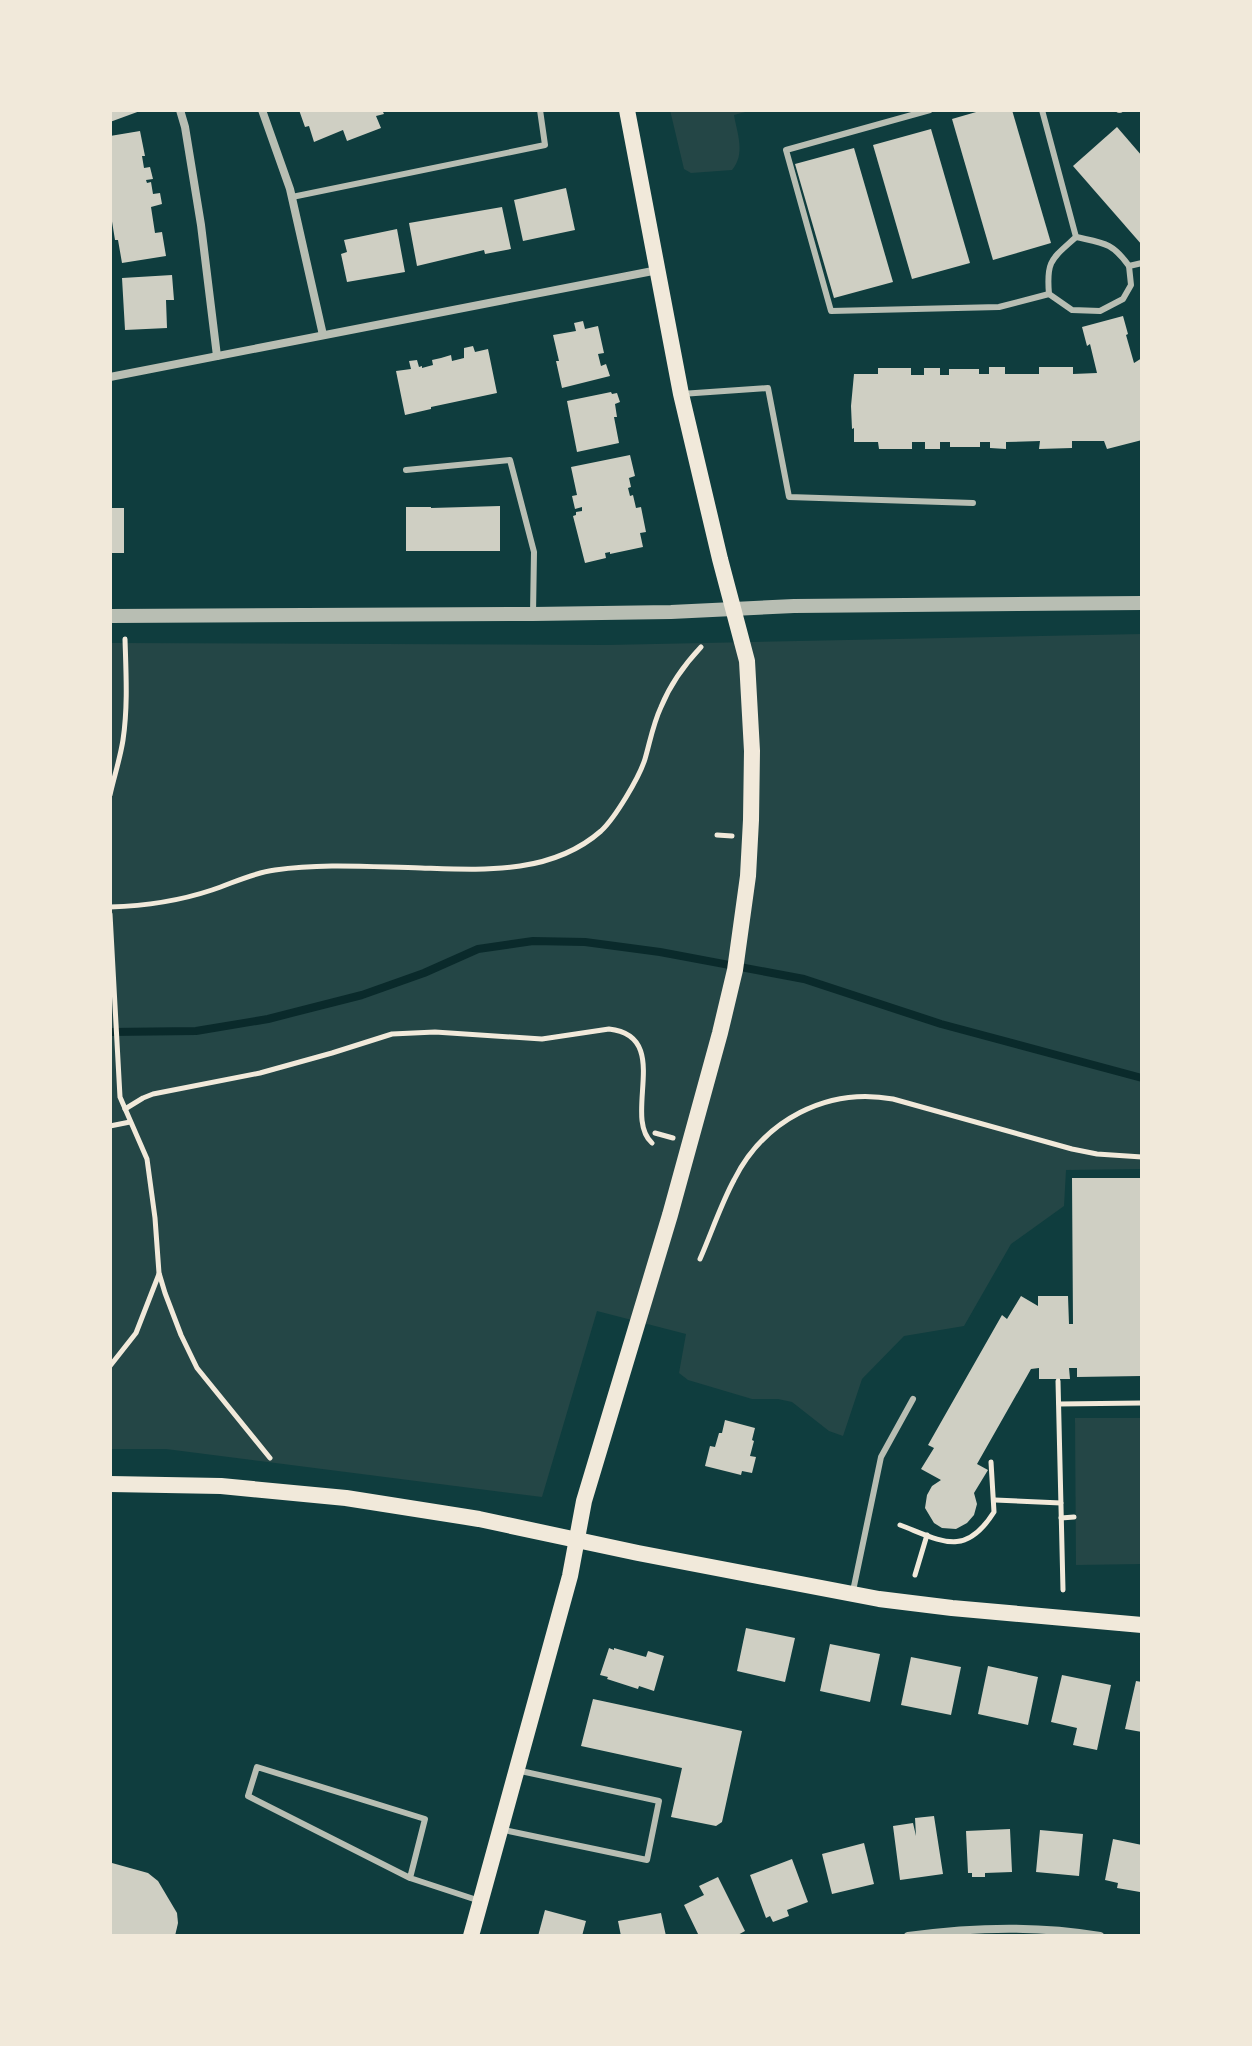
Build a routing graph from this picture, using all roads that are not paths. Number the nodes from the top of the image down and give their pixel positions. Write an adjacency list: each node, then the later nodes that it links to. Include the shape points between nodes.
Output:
1 (180, 110): 14 (street)
2 (262, 110): 7 (street)
3 (540, 110): 7 (lane, via 545,145)
4 (627, 110): 11 (main road)
5 (930, 110): 12 (lane, via 786,150 831,311 999,307)
6 (1042, 110): 8 (lane)
7 (292, 197): 13 (street)
8 (1076, 237): 10 (lane, via 1118,250); 12 (lane, via 1054,257)
9 (1142, 263): 10 (lane)
10 (1129, 266): 12 (lane, via 1131,285 1123,299 1100,311 1072,310)
11 (659, 270): 13 (street); 16 (main road)
12 (1049, 294)
13 (323, 335): 14 (street)
14 (217, 356): 15 (street)
15 (110, 377)
16 (681, 394): 18 (lane, via 768,388 789,497); 20 (main road)
17 (406, 470): 21 (lane, via 510,460 534,552)
18 (973, 503)
19 (1142, 603): 20 (street)
20 (733, 609): 21 (street); 25 (main road, via 747,661 751,721 751,846 740,938 670,1215)
21 (533, 614): 22 (street)
22 (110, 616)
23 (913, 1399): 26 (lane, via 881,1457)
24 (110, 1484): 25 (main road, via 221,1486 346,1498)
25 (576, 1539): 26 (main road); 28 (main road)
26 (852, 1594): 27 (main road)
27 (1142, 1625)
28 (516, 1770): 29 (main road); 29 (lane, via 659,1801 647,1860)
29 (500, 1829): 31 (main road)
30 (410, 1878): 30 (lane, via 248,1796 257,1767 425,1819); 31 (lane)
31 (480, 1901): 32 (main road)
32 (471, 1936)
33 (908, 1936): 34 (street, via 992,1927)
34 (1100, 1936)

